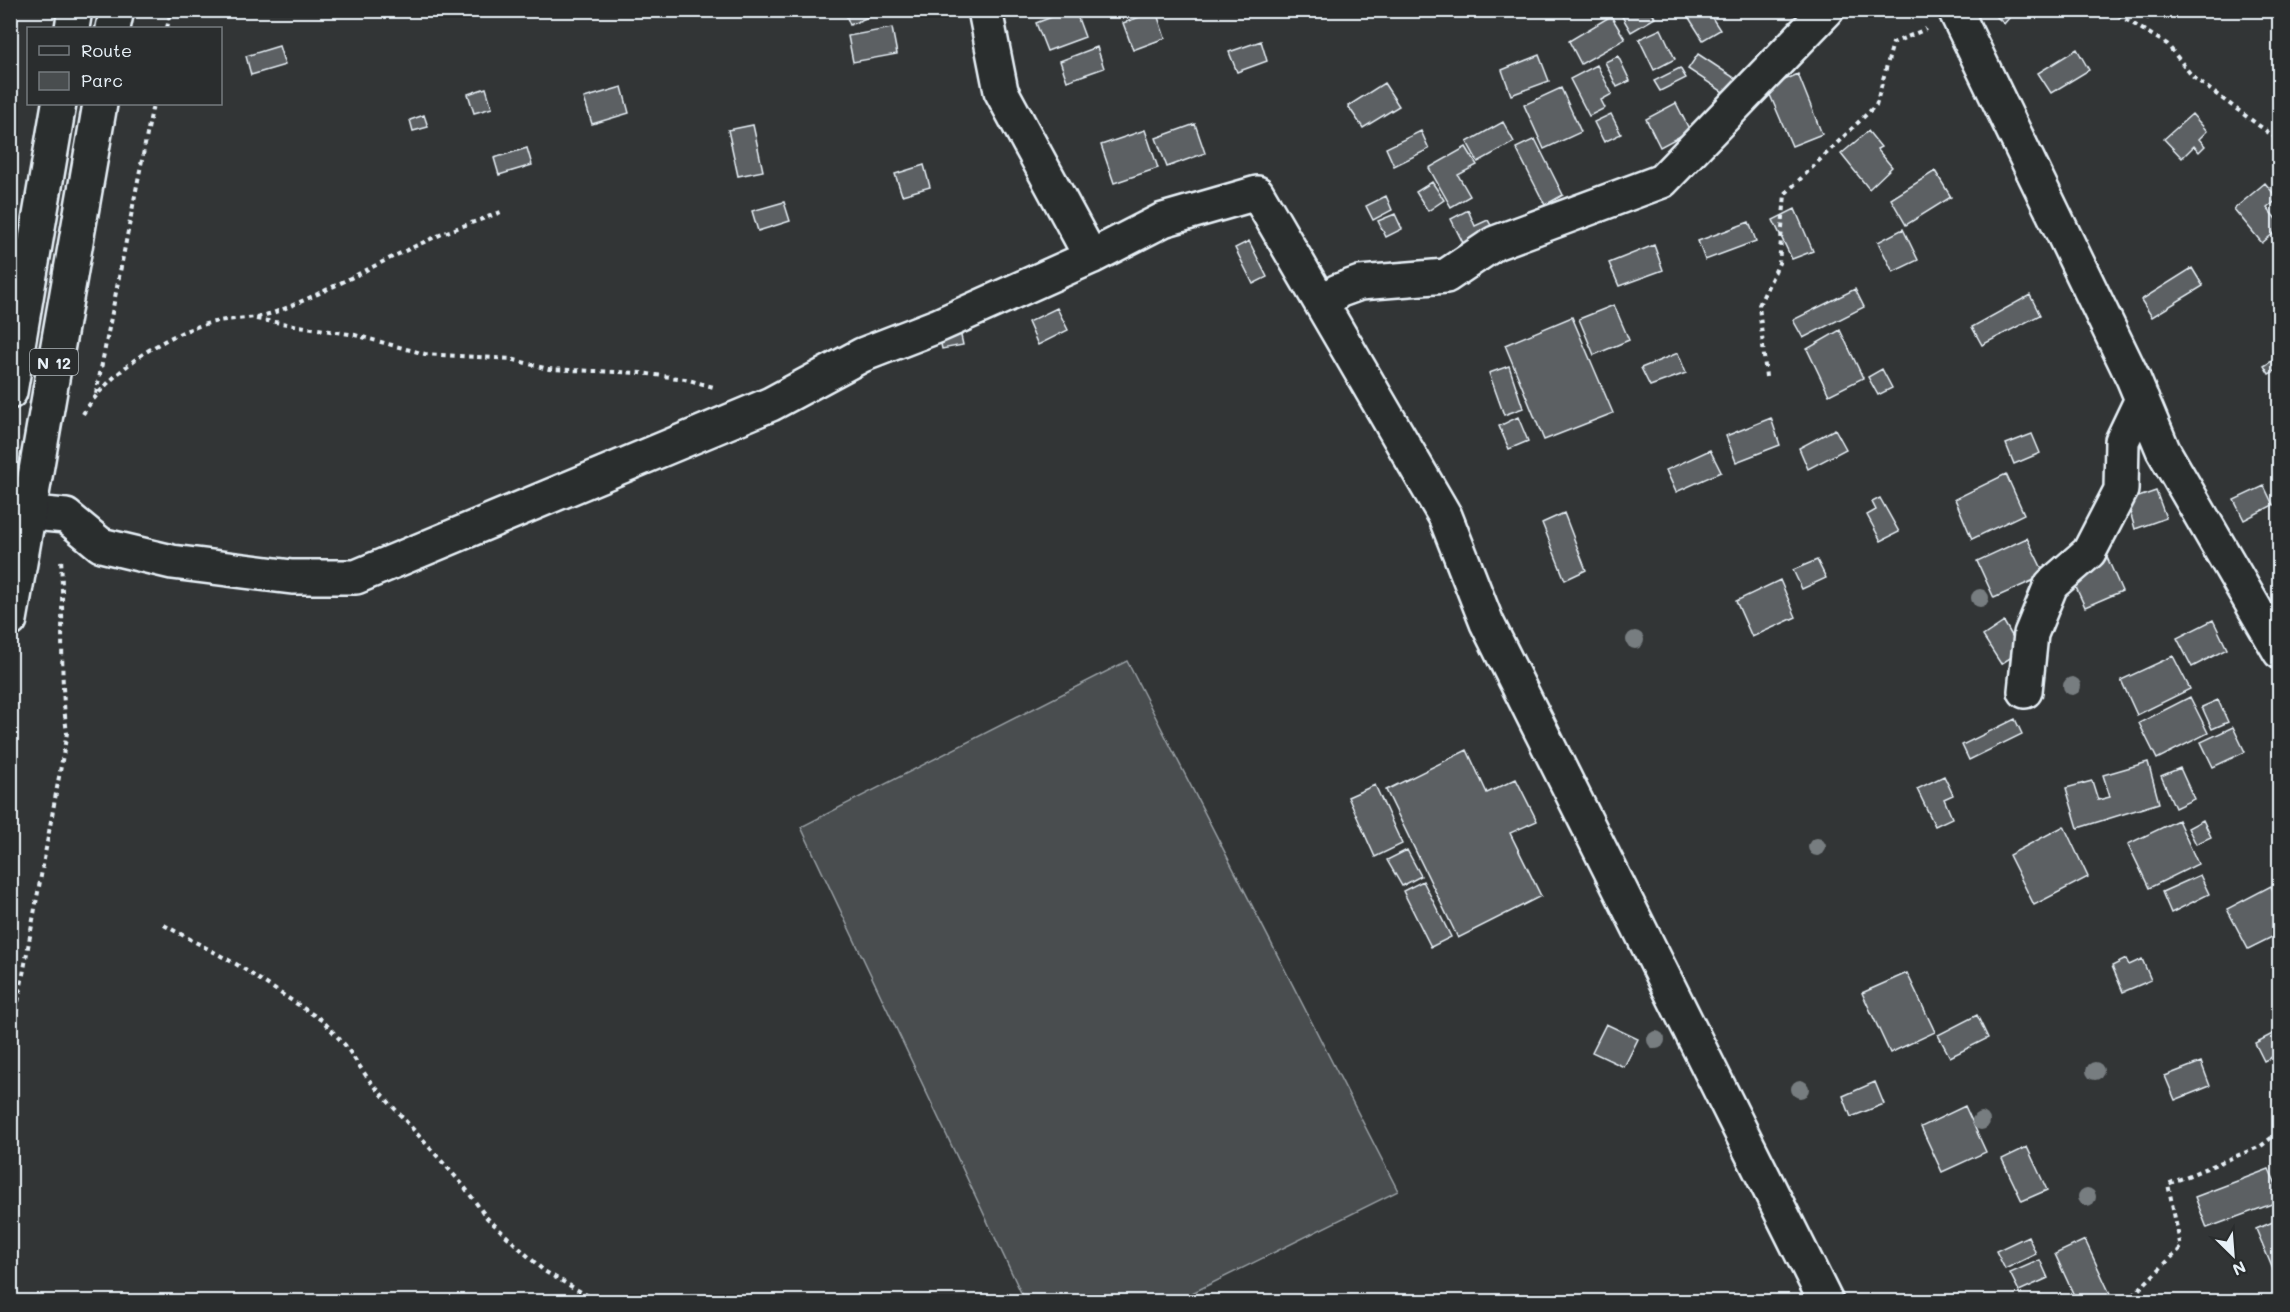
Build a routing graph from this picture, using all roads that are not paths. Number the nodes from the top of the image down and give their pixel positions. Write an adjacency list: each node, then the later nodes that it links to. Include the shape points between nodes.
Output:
1 (75, 10): 6 (street)
2 (117, 10): 7 (street)
3 (985, 10): 10 (street, via 1001,91)
4 (1827, 10): 11 (street, via 1662,181 1495,243 1446,276 1360,283 1338,291)
5 (1943, 19): 13 (street)
6 (72, 27)
7 (114, 27)
8 (59, 105): 12 (street, N 12)
9 (100, 105): 14 (street, N 12)
10 (1091, 257): 11 (street, via 1163,220 1257,193); 14 (street, via 862,355 771,404 356,577 292,577 172,562 100,545 66,516)
11 (1322, 305): 18 (street, via 1445,516 1487,623)
12 (10, 392)
13 (2142, 399): 16 (street, via 2163,450); 17 (street, via 2122,441 2121,490 2089,552 2051,585 2035,624)
14 (19, 512): 15 (street, N 12)
15 (10, 620)
16 (2280, 652)
17 (2025, 691)
18 (1826, 1302)

